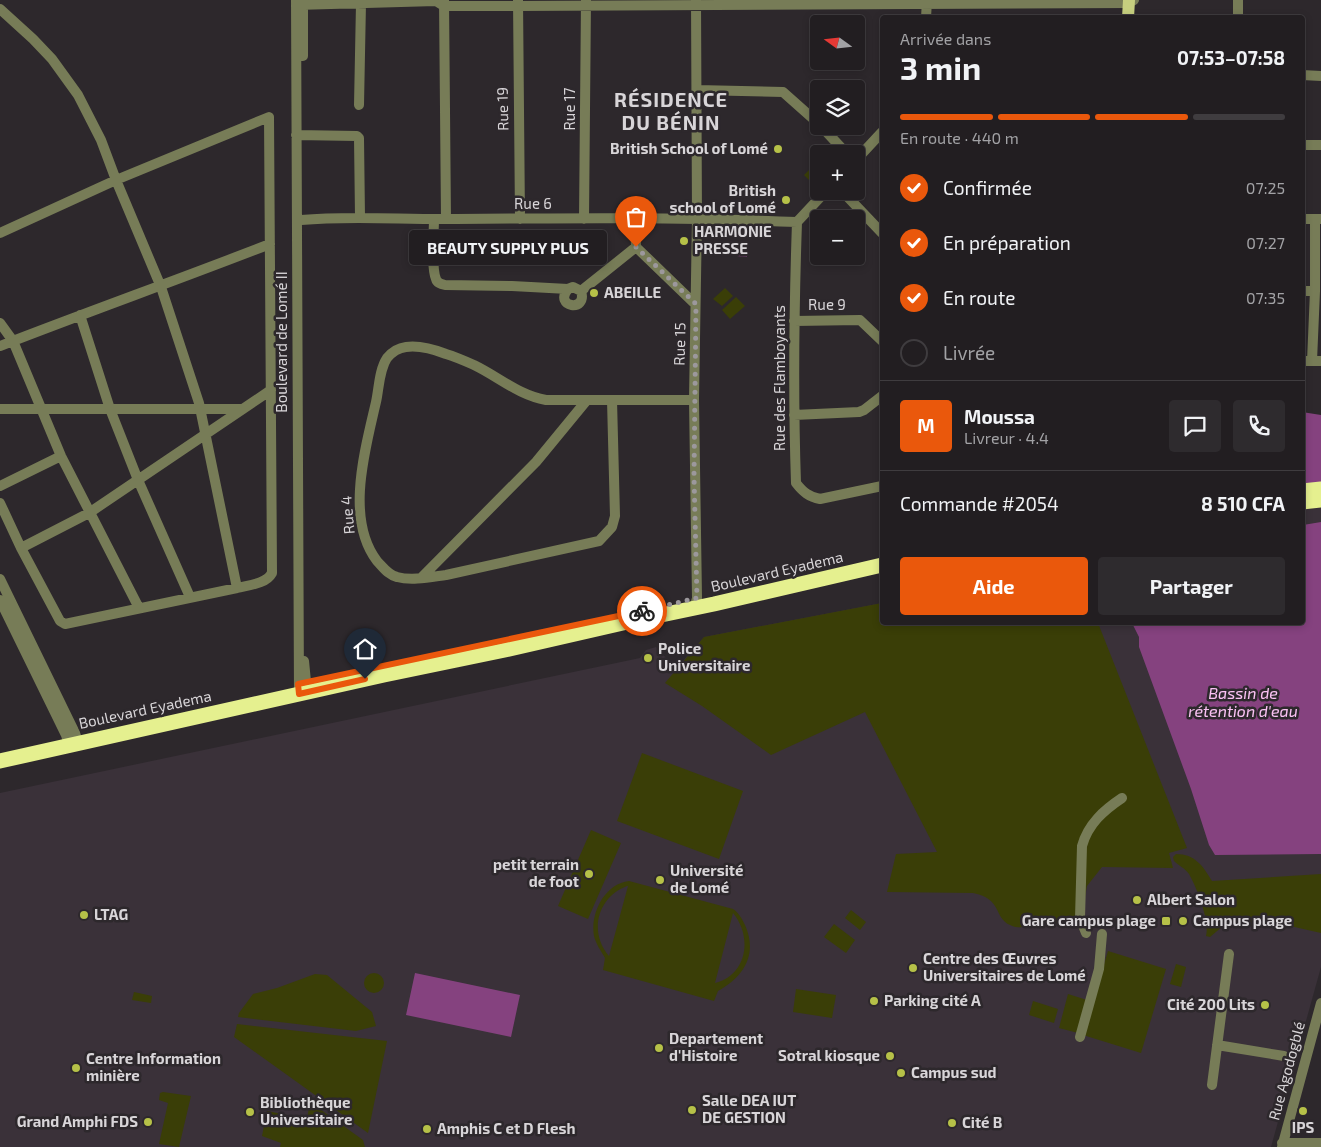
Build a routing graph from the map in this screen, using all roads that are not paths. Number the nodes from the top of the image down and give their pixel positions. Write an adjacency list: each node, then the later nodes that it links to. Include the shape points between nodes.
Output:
1 (1238, 0): 13 (street)
2 (1130, 1): 5 (street); 12 (main road)
3 (299, 2): 6 (street); 20 (street, Boulevard de Lomé II)
4 (441, 2): 6 (street); 7 (street); 34 (street)
5 (926, 2): 9 (street); 11 (street)
6 (361, 3): 17 (street)
7 (518, 3): 8 (street); 30 (street, Rue 19)
8 (586, 3): 9 (street); 35 (street, Rue 17)
9 (695, 3): 16 (street, Rue 15)
10 (0, 9): 26 (street, via 52,59 78,95 101,140)
11 (926, 15)
12 (1128, 15)
13 (1238, 15)
14 (1305, 75): 15 (street)
15 (1321, 76)
16 (697, 90): 18 (street, via 782,92); 32 (street, Rue 15)
17 (359, 105)
18 (810, 116)
19 (880, 134): 25 (street)
20 (299, 135): 29 (street, via 357,136); 38 (street, Boulevard de Lomé II); 89 (street, Boulevard de Lomé II)
21 (829, 135): 22 (street)
22 (839, 145)
23 (1305, 145): 24 (street)
24 (1321, 145)
25 (865, 150)
26 (116, 180): 41 (street); 42 (street, via 269,117); 44 (street)
27 (818, 200): 39 (street)
28 (851, 200): 40 (street)
29 (365, 218): 33 (street, Rue 6); 38 (street, Rue 6)
30 (520, 218): 34 (street, Rue 6); 35 (street, Rue 6)
31 (635, 218): 32 (street, Rue 6); 35 (street, Rue 6); 43 (street)
32 (697, 218): 39 (street, Rue 6); 49 (street, Rue 15)
33 (434, 219): 34 (street, Rue 6); 45 (street, via 434,270 439,283)
34 (446, 219)
35 (584, 219)
36 (1305, 219): 37 (street)
37 (1318, 219): 48 (street)
38 (301, 220): 89 (street, Boulevard de Lomé II)
39 (797, 222): 51 (street, Rue des Flamboyants)
40 (880, 231)
41 (0, 233)
42 (270, 244): 44 (street); 57 (street)
43 (636, 247): 46 (street); 49 (street)
44 (161, 287): 50 (street); 65 (street)
45 (568, 289): 46 (street, via 572,287); 46 (street, via 564,299 572,306 581,301)
46 (581, 291)
47 (1305, 291): 48 (street)
48 (1315, 291): 56 (street)
49 (696, 304): 61 (street, Rue 15)
50 (80, 315): 54 (street); 64 (street)
51 (794, 320): 53 (street, Rue 9, via 860,320); 67 (street, Rue des Flamboyants)
52 (0, 323): 54 (street)
53 (880, 339)
54 (13, 341): 55 (street); 63 (street)
55 (0, 346)
56 (1312, 361)
57 (271, 390): 66 (street); 84 (street, via 272,573 264,581)
58 (880, 398): 67 (street, via 860,412)
59 (587, 400): 60 (street, Rue 4); 82 (street, via 536,462); 82 (street, Rue 4, via 533,397 474,365 427,347 396,349 386,359 361,484 362,524 369,550 383,568 397,577)
60 (612, 400): 61 (street, Rue 4); 82 (street, Rue 4, via 614,516 612,527 599,541)
61 (694, 400): 87 (street, Rue 15)
62 (0, 409): 63 (street)
63 (41, 409): 64 (street); 69 (street)
64 (110, 409): 65 (street); 70 (street)
65 (201, 409): 66 (street); 68 (street)
66 (243, 409): 68 (street)
67 (794, 415): 72 (street, Rue des Flamboyants, via 796,484 806,494 820,499)
68 (206, 434): 70 (street); 84 (street)
69 (61, 456): 71 (street); 78 (street)
70 (138, 480): 78 (street); 85 (street)
71 (0, 486)
72 (880, 486)
73 (1321, 489): 74 (highway)
74 (1305, 491)
75 (1321, 500): 76 (highway)
76 (1305, 502)
77 (0, 503): 79 (street)
78 (89, 513): 79 (street); 88 (street)
79 (21, 548): 88 (street, via 62,623)
80 (880, 557): 87 (highway)
81 (880, 565): 87 (highway, Boulevard Eyadema)
82 (421, 578)
83 (0, 580): 90 (street)
84 (237, 588): 85 (street)
85 (190, 597): 88 (street)
86 (0, 600): 90 (street)
87 (696, 603): 89 (highway, Boulevard Eyadema)
88 (138, 608)
89 (302, 688): 90 (highway, Boulevard Eyadema)
90 (72, 739): 91 (highway, Boulevard Eyadema); 92 (highway, Boulevard Eyadema)
91 (0, 751)
92 (0, 761)
93 (1122, 798): 94 (street, via 1097,818 1082,846 1080,918)
94 (1086, 933)
95 (1102, 934): 98 (street, via 1099,969)
96 (1229, 954): 99 (street)
97 (1321, 1003): 103 (street, Rue Agodogblé)
98 (1080, 1036)
99 (1217, 1045): 100 (street); 101 (street)
100 (1284, 1056)
101 (1212, 1085)
102 (1321, 1143): 103 (street)
103 (1282, 1145)

